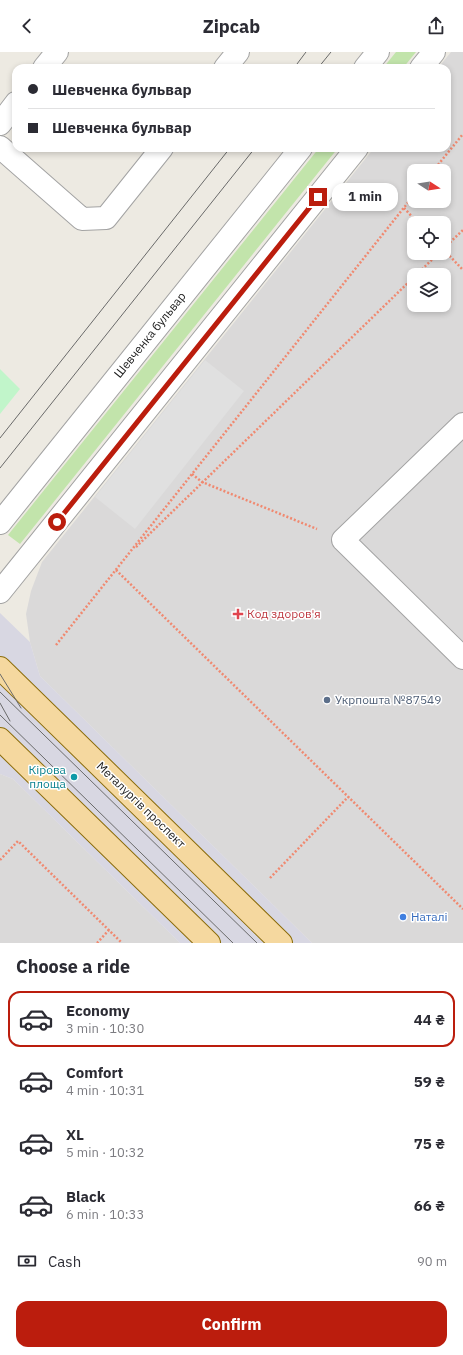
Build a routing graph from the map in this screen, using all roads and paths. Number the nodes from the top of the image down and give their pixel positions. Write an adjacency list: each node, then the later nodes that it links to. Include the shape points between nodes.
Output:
1 (57, 52): 5 (street)
2 (238, 52): 6 (street)
3 (378, 52): 7 (street)
4 (434, 52): 8 (street)
5 (47, 64)
6 (228, 64)
7 (368, 64)
8 (424, 64)
9 (12, 109): 10 (street)
10 (0, 124)
11 (463, 134): 13 (path)
12 (0, 147): 14 (street, via 82,219 106,218)
13 (451, 149)
14 (159, 152)
15 (298, 152): 32 (street, Шевченка бульвар)
16 (354, 152): 36 (street)
17 (448, 152): 18 (path)
18 (439, 164)
19 (407, 204): 20 (path)
20 (404, 208): 21 (path); 30 (path)
21 (411, 216)
22 (463, 230): 23 (path)
23 (451, 242)
24 (451, 257): 27 (path)
25 (432, 260): 26 (path)
26 (423, 268)
27 (463, 270)
28 (407, 284): 31 (path)
29 (463, 424): 33 (street)
30 (192, 474): 31 (path); 34 (path)
31 (202, 482): 33 (path); 34 (path)
32 (0, 523)
33 (343, 540): 38 (street)
34 (127, 555): 35 (path)
35 (116, 570): 37 (path); 41 (path)
36 (0, 592)
37 (56, 645)
38 (463, 658)
39 (0, 668): 49 (main road, Металургів проспект)
40 (0, 739): 48 (main road)
41 (348, 797): 43 (path); 44 (path)
42 (0, 860): 45 (path, via 18,841)
43 (270, 878)
44 (463, 909)
45 (109, 930): 46 (path); 47 (path)
46 (97, 943)
47 (122, 943)
48 (209, 943)
49 (281, 943)

